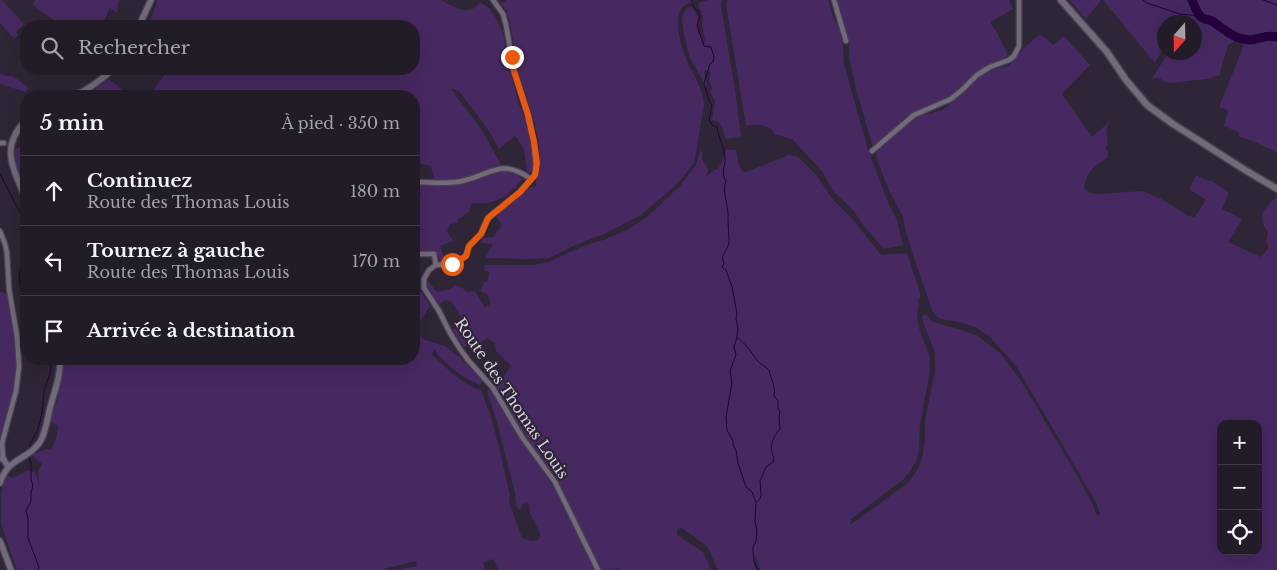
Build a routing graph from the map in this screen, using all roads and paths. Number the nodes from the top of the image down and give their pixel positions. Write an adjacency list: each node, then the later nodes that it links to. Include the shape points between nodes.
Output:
1 (151, 0): 6 (street)
2 (493, 0): 14 (street, via 505,20 514,71 532,132 537,163)
3 (834, 0): 7 (street)
4 (1019, 0): 12 (street, via 1020,46 1014,56 977,75 950,99 914,115)
5 (1061, 0): 17 (main road, via 1148,105)
6 (142, 20)
7 (846, 41)
8 (106, 75): 9 (street)
9 (86, 90)
10 (20, 124): 11 (street)
11 (2, 145)
12 (872, 151)
13 (5, 159): 16 (street)
14 (531, 180): 15 (street, via 512,168 504,168 464,180); 20 (street, via 488,218 466,256 452,264)
15 (420, 182)
16 (20, 185)
17 (1277, 189)
18 (0, 231): 22 (street, via 7,253 19,366 2,443)
19 (420, 254): 20 (street, via 434,254)
20 (436, 265): 27 (street, Route des Thomas Louis, via 426,274 424,288 460,349 493,388 522,437 555,482)
21 (60, 365): 23 (street, via 40,442)
22 (2, 459): 23 (street)
23 (8, 467): 24 (street)
24 (0, 483)
25 (0, 541): 26 (street)
26 (12, 570)
27 (598, 570)

